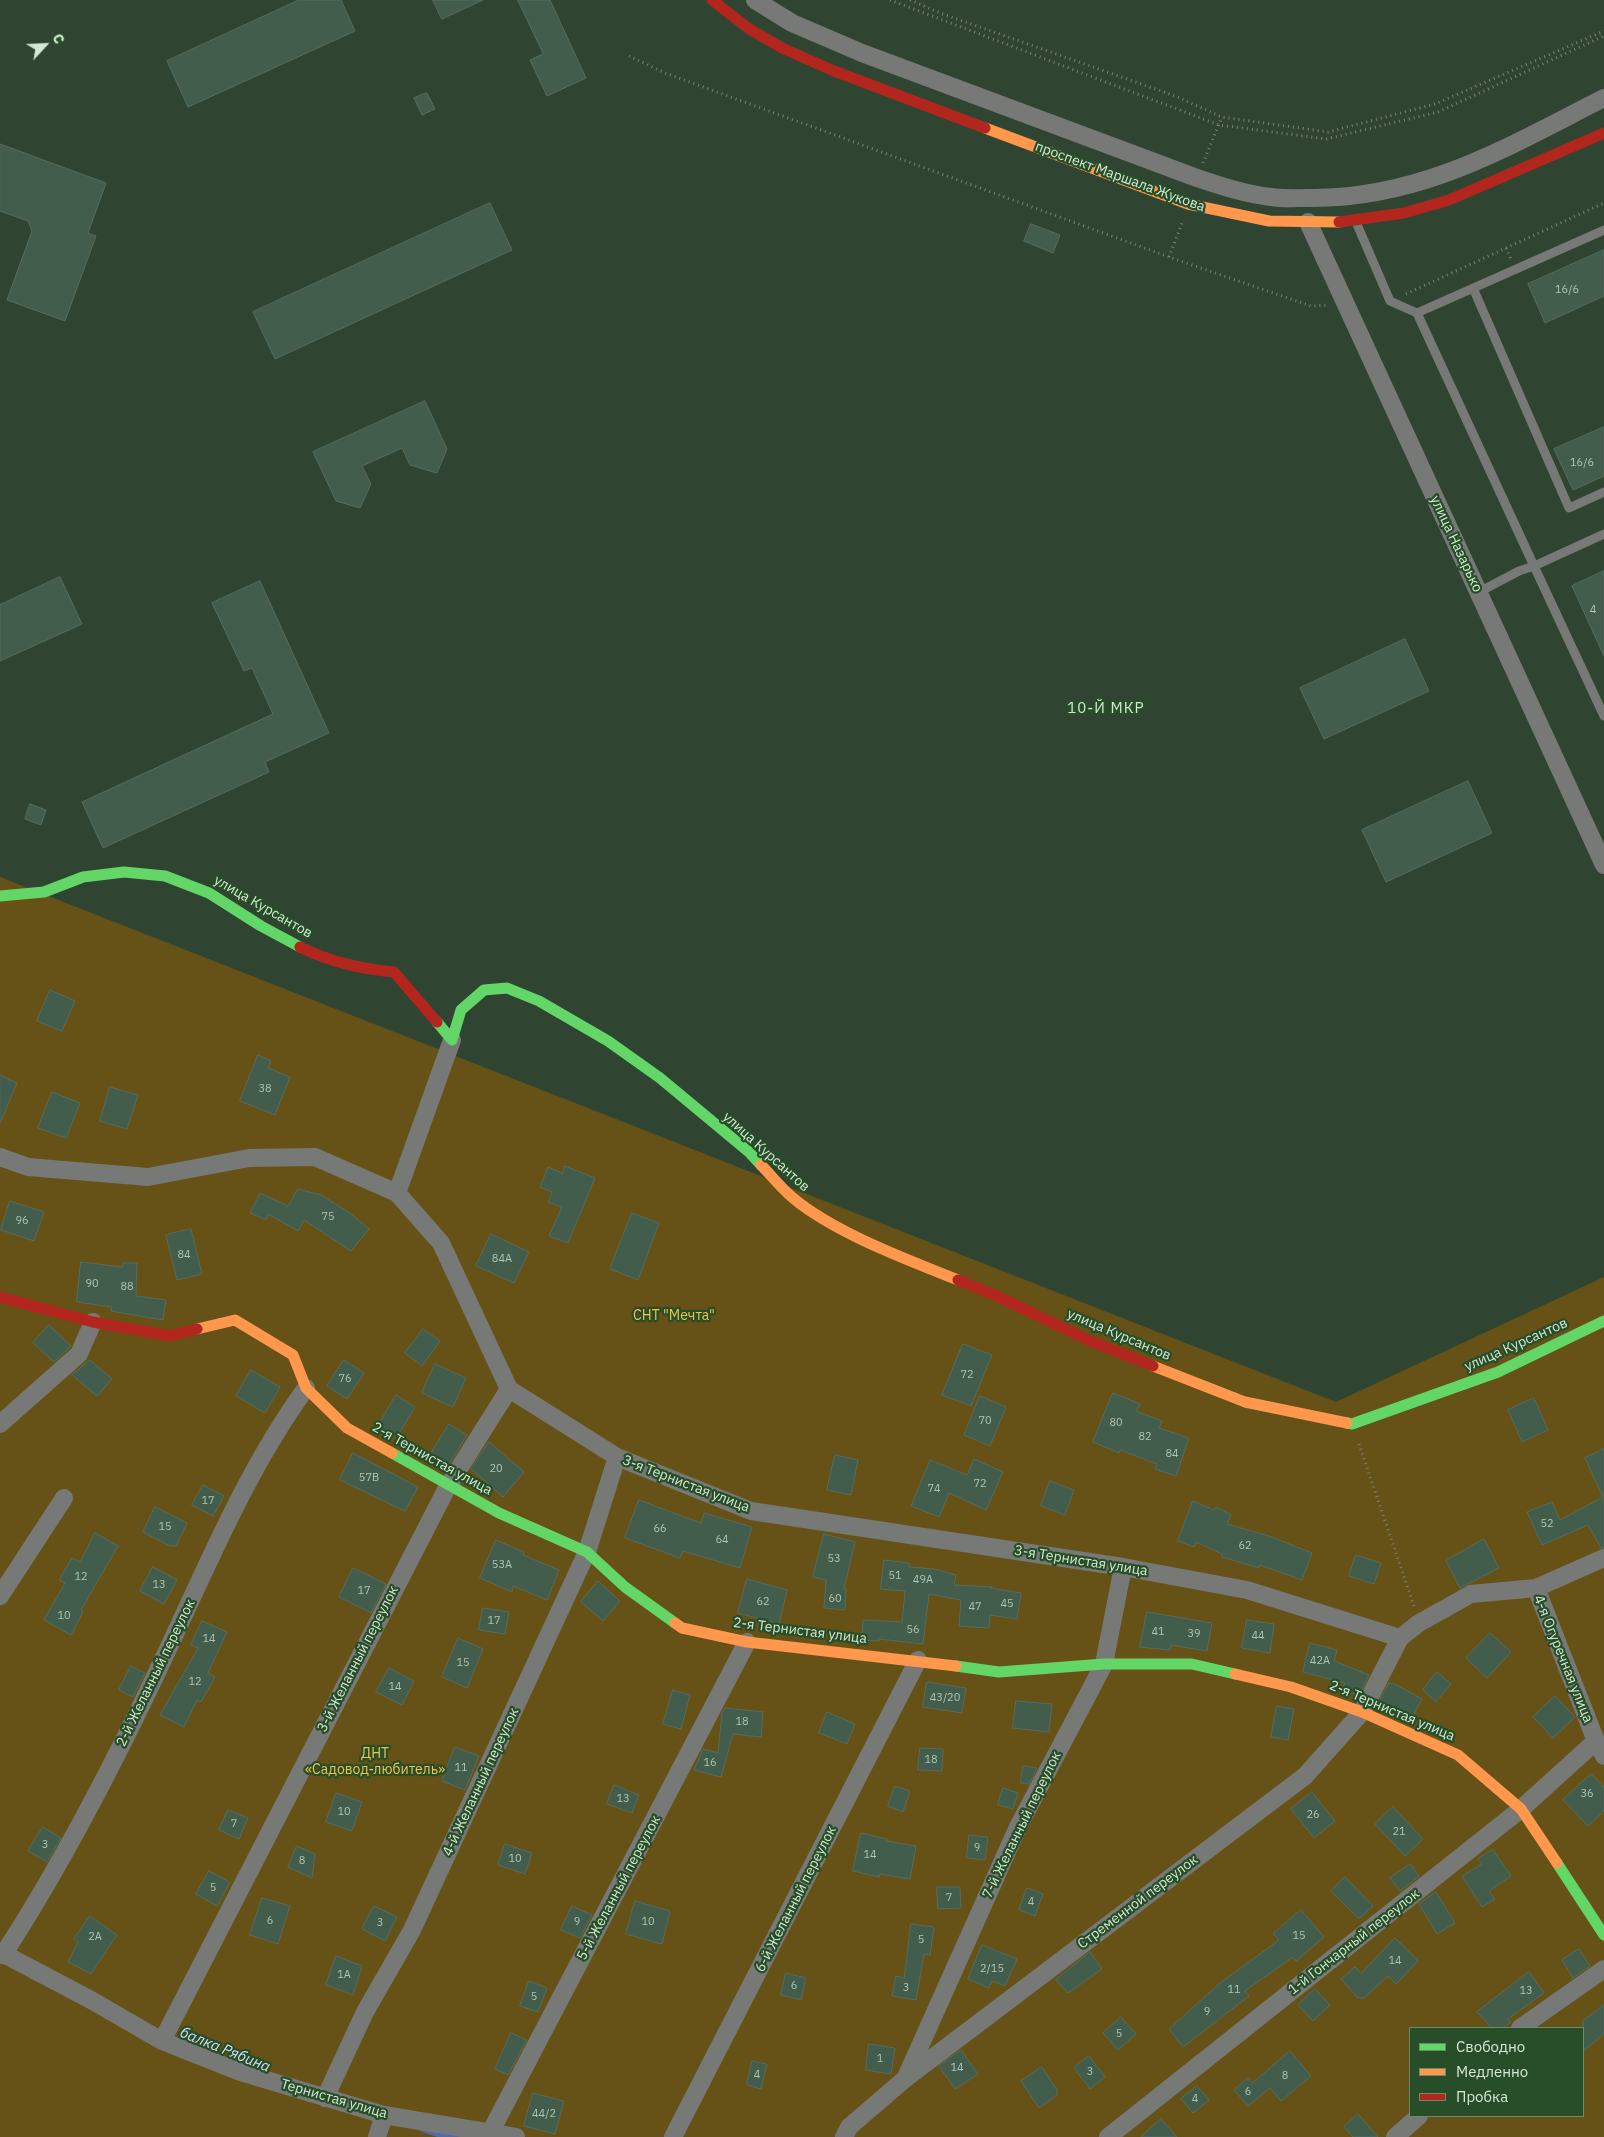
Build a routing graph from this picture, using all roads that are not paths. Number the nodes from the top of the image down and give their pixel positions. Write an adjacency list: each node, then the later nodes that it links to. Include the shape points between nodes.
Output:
1 (712, 0): 6 (street, проспект Маршала Жукова, via 748,28 782,48 1188,204 1269,221)
2 (755, 0): 3 (street, проспект Маршала Жукова, via 792,23 862,53 1197,178 1272,197 1324,198 1399,189 1473,163)
3 (1604, 98)
4 (1604, 133): 5 (street, проспект Маршала Жукова, via 1449,200)
5 (1355, 220): 6 (street, проспект Маршала Жукова); 9 (lane, via 1390,301)
6 (1308, 222): 13 (street, улица Назарько)
7 (1604, 230): 8 (lane)
8 (1473, 288): 9 (lane); 10 (lane, via 1569,508)
9 (1417, 313): 12 (lane)
10 (1604, 492)
11 (1604, 534): 12 (lane)
12 (1534, 566): 13 (lane); 14 (lane)
13 (1479, 592): 15 (street, улица Назарько)
14 (1604, 716)
15 (1604, 865)
16 (0, 896): 17 (street, улица Курсантов, via 44,892 84,877 124,872 166,876 210,893 261,926 318,956 362,969 394,972)
17 (452, 1040): 19 (street); 21 (street, улица Курсантов, via 460,1010 484,990 507,988 539,1001 608,1040 660,1078 749,1152 793,1198 836,1226 997,1296 1090,1341 1245,1402 1352,1424 1498,1372)
18 (0, 1157): 19 (street, via 28,1167 148,1177 249,1158 315,1157)
19 (397, 1193): 24 (street, via 441,1243)
20 (0, 1297): 22 (street, 2-я Тернистая улица)
21 (1604, 1321)
22 (93, 1322): 23 (street, 2-я Тернистая улица, via 170,1336 235,1320 293,1355); 25 (street, via 79,1354)
23 (306, 1388): 27 (street, 2-я Тернистая улица, via 347,1428); 42 (street, 2-й Желанный переулок, via 289,1411 243,1492 134,1722 39,1899)
24 (509, 1389): 26 (street, 3-я Тернистая улица); 27 (street, 3-й Желанный переулок)
25 (0, 1424)
26 (617, 1457): 29 (street, 4-й Желанный переулок); 31 (street, 3-я Тернистая улица, via 751,1510)
27 (448, 1486): 29 (street, 2-я Тернистая улица, via 499,1513); 45 (street, 3-й Желанный переулок)
28 (64, 1498): 33 (street)
29 (587, 1552): 35 (street, 2-я Тернистая улица, via 625,1587 682,1628); 47 (street, 4-й Желанный переулок, via 412,1930 365,2012)
30 (1604, 1558): 32 (street)
31 (1123, 1567): 34 (street, 3-я Тернистая улица, via 1247,1590); 37 (street, 7-й Желанный переулок)
32 (1536, 1588): 34 (street, via 1471,1594 1419,1623); 39 (street, 4-я Огуречная улица)
33 (0, 1596)
34 (1400, 1638): 38 (street, Стременной переулок)
35 (747, 1642): 36 (street, 2-я Тернистая улица); 50 (street, 5-й Желанный переулок)
36 (918, 1660): 37 (street, 2-я Тернистая улица, via 999,1672); 53 (street, 6-й Желанный переулок)
37 (1104, 1664): 38 (street, 2-я Тернистая улица, via 1192,1664 1291,1687); 46 (street, 7-й Желанный переулок, via 1018,1827)
38 (1362, 1712): 40 (street, 2-я Тернистая улица, via 1458,1755); 46 (street, Стременной переулок, via 1305,1776)
39 (1600, 1748): 40 (street, 1-й Гончарный переулок)
40 (1521, 1809): 41 (street, 2-я Тернистая улица); 55 (street, 1-й Гончарный переулок)
41 (1604, 1935)
42 (1, 1954): 45 (street, Тернистая улица, via 92,2000)
43 (1604, 1969): 44 (street)
44 (1521, 2027)
45 (162, 2041): 47 (street, Тернистая улица, via 240,2072)
46 (906, 2078): 54 (street, Стременной переулок, via 849,2127)
47 (325, 2098): 48 (street, Тернистая улица)
48 (384, 2114): 50 (street, Тернистая улица); 51 (street)
49 (1418, 2117): 56 (street)
50 (490, 2133): 52 (street, Тернистая улица)
51 (377, 2137)
52 (516, 2137)
53 (673, 2137)
54 (844, 2137)
55 (1108, 2137)
56 (1395, 2137)

